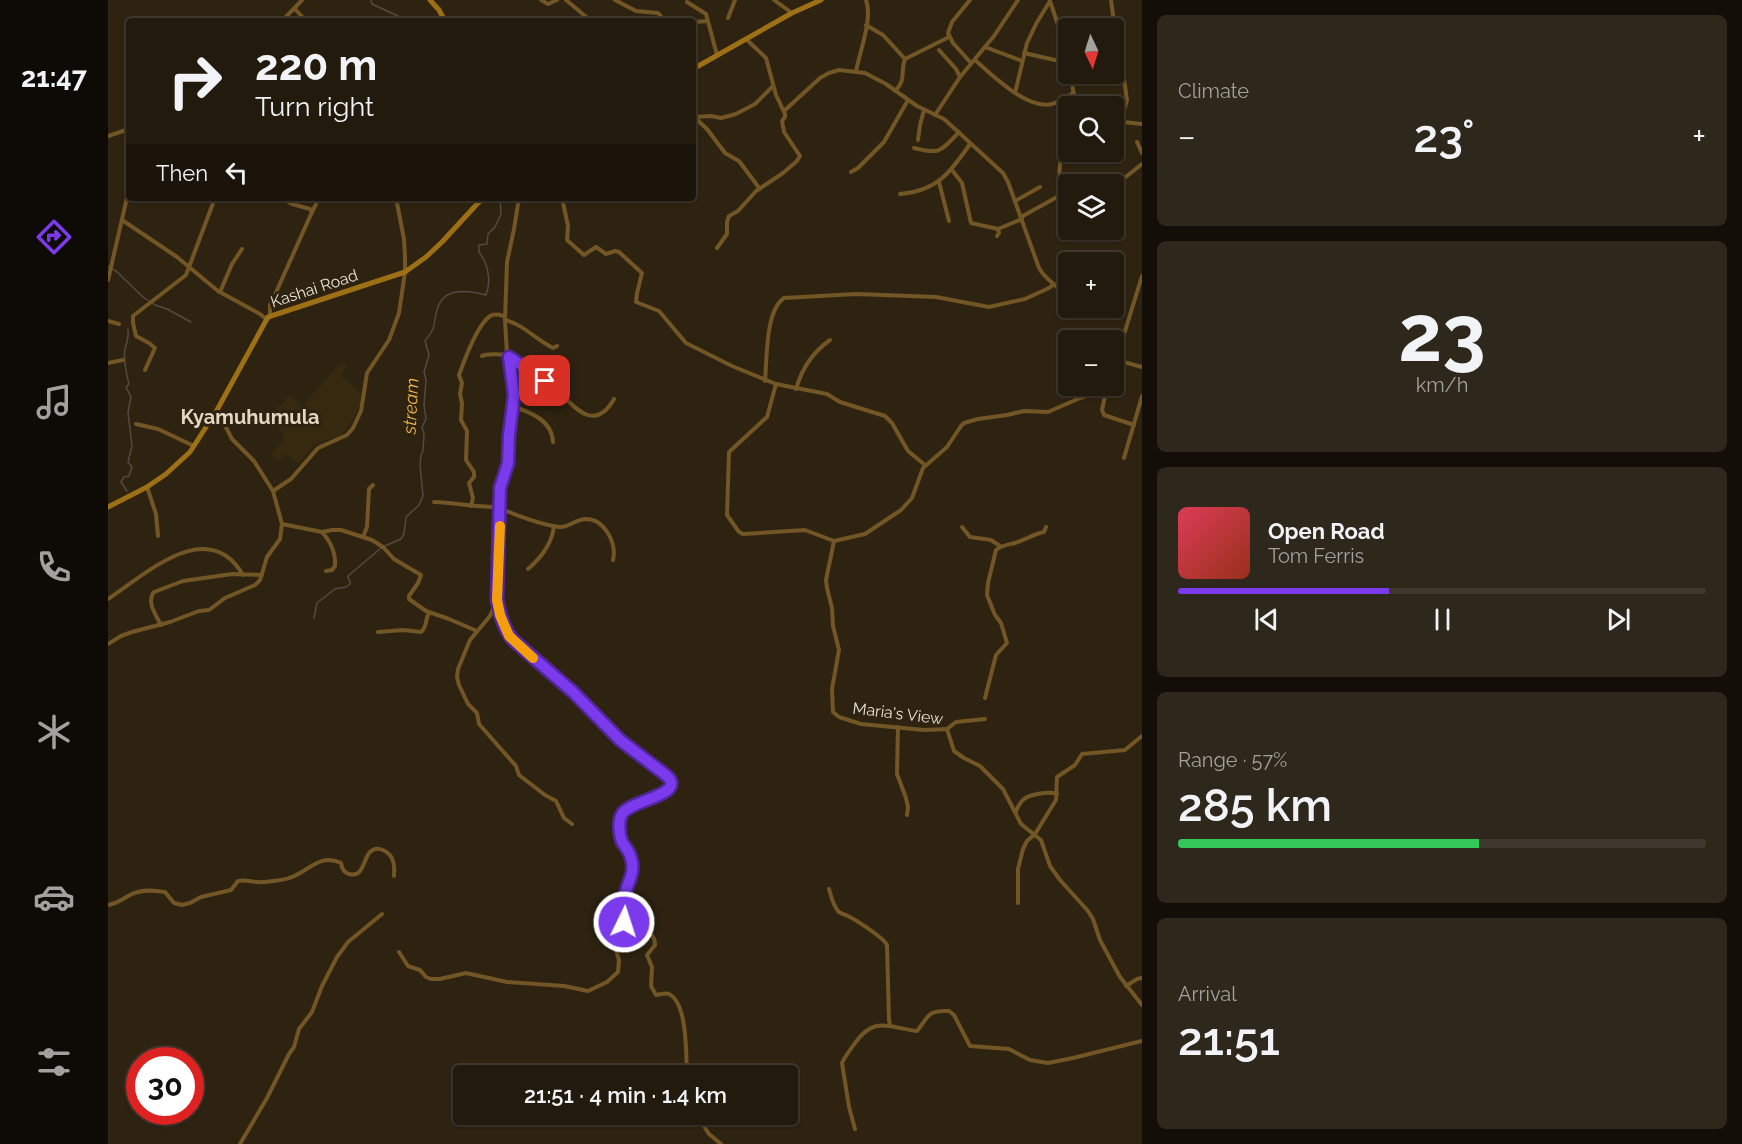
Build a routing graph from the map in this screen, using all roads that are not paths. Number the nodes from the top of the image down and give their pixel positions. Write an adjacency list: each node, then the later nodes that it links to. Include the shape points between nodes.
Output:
1 (302, 0): 16 (street)
2 (430, 0): 20 (street)
3 (541, 0): 4 (street, via 548,4)
4 (557, 0)
5 (566, 0): 21 (street)
6 (615, 0): 22 (street, via 636,11 658,13)
7 (735, 0): 23 (street)
8 (774, 0): 17 (street)
9 (821, 0): 17 (street)
10 (866, 0): 26 (street)
11 (970, 0): 28 (street, via 952,22)
12 (1018, 0): 30 (street)
13 (1111, 0): 48 (street, via 1115,55 1123,72 1127,100)
14 (1050, 1): 27 (street); 32 (street)
15 (687, 2): 24 (street, via 704,12)
16 (295, 9): 18 (street); 19 (street)
17 (792, 13): 29 (street)
18 (285, 18)
19 (303, 18)
20 (443, 18)
21 (587, 18)
22 (662, 18)
23 (728, 18)
24 (708, 21): 25 (street); 33 (street)
25 (696, 22)
26 (866, 25): 34 (street, via 883,35); 39 (street)
27 (1058, 25)
28 (949, 37): 34 (street); 35 (street)
29 (746, 39): 33 (street); 42 (street, via 766,58)
30 (985, 47): 35 (street); 36 (street)
31 (939, 50): 40 (street)
32 (1024, 53): 36 (street); 37 (street)
33 (717, 55): 38 (street)
34 (905, 59): 43 (street, via 903,80)
35 (973, 61): 40 (street); 44 (street)
36 (1022, 61): 44 (street)
37 (1058, 61)
38 (696, 67)
39 (856, 71): 43 (street); 50 (street, via 829,73)
40 (960, 78): 51 (street)
41 (1073, 84): 45 (street)
42 (773, 86): 50 (street); 52 (street, via 755,104 736,114)
43 (895, 91): 47 (street)
44 (1015, 93): 45 (street, via 1049,104)
45 (1074, 93): 46 (street)
46 (1074, 96)
47 (908, 100): 49 (street); 66 (street, via 884,142)
48 (1124, 108)
49 (924, 110): 51 (street); 59 (street)
50 (784, 111): 70 (street, via 784,132 800,158)
51 (935, 115): 57 (street)
52 (696, 117)
53 (696, 120): 70 (street, via 725,153 739,161)
54 (1124, 122): 55 (street)
55 (1142, 124)
56 (126, 130): 58 (street)
57 (958, 132): 61 (street); 62 (street, via 938,151)
58 (108, 136)
59 (918, 140)
60 (1137, 142): 63 (street)
61 (970, 144): 65 (street); 81 (street, via 1003,173)
62 (914, 148)
63 (1142, 153)
64 (1142, 164): 67 (street)
65 (952, 170): 68 (street); 86 (street, via 962,183 971,223)
66 (851, 172)
67 (1124, 178)
68 (939, 182): 71 (street, via 919,192); 85 (street)
69 (1040, 187): 81 (street)
70 (760, 189): 88 (street, via 729,216 727,234)
71 (900, 194)
72 (1058, 197): 83 (street)
73 (126, 201): 84 (street)
74 (213, 201): 90 (street)
75 (286, 201): 82 (street)
76 (318, 201): 82 (street)
77 (397, 201): 91 (street)
78 (482, 201): 91 (street, Kashai Road)
79 (519, 201): 98 (street, via 507,261)
80 (563, 201): 111 (street, via 567,240 582,255 596,247 606,254 617,250 642,273 636,302 659,311 689,345)
81 (1015, 201): 83 (street)
82 (312, 212): 97 (street)
83 (1021, 218): 86 (street); 94 (street, via 1039,268)
84 (122, 220): 90 (street); 93 (street)
85 (949, 221)
86 (998, 230): 87 (street)
87 (996, 236)
88 (717, 248)
89 (242, 249): 96 (street)
90 (190, 267): 96 (street); 110 (street, via 182,279 133,316 136,336 155,348)
91 (405, 272): 97 (street, Kashai Road); 129 (street, via 397,323 367,373 361,411 353,428 318,448 291,478)
92 (1142, 276): 101 (street)
93 (108, 280)
94 (1054, 284): 95 (street); 111 (street, via 1025,299 989,307 936,297 856,294 784,298 778,303 768,333)
95 (1058, 288)
96 (220, 292): 97 (street)
97 (268, 317): 119 (street, Kashai Road)
98 (505, 318): 103 (street, via 546,345); 104 (street); 131 (street, via 495,314 487,319 474,338 459,375 460,420 467,431 466,460 474,472 469,483)
99 (108, 321): 100 (street)
100 (119, 324)
101 (1124, 332)
102 (830, 339): 113 (street, via 804,368)
103 (557, 346)
104 (508, 355): 105 (street); 117 (street, via 557,390 574,408 589,415 605,411); 118 (street)
105 (482, 356)
106 (123, 360): 108 (street)
107 (1124, 362): 109 (street)
108 (108, 363)
109 (1142, 367)
110 (145, 370)
111 (765, 381): 112 (street)
112 (776, 384): 113 (street); 141 (street, via 767,417 729,452 727,516 743,534 805,530)
113 (796, 388): 126 (street, via 827,394 885,416 909,451)
114 (1086, 396): 126 (street, via 1048,412 1024,411 970,421 961,426 942,453)
115 (1106, 396): 121 (street, via 1104,415)
116 (1142, 396): 121 (street)
117 (614, 399)
118 (512, 406): 123 (street, via 548,425); 133 (street)
119 (217, 410): 124 (street, Kashai Road); 129 (street, via 232,439 254,461)
120 (136, 424): 124 (street, via 158,429)
121 (1134, 424): 122 (street); 125 (street)
122 (1142, 426)
123 (553, 442)
124 (195, 446): 128 (street, Kashai Road)
125 (1124, 458)
126 (925, 465): 141 (street, via 912,498 901,510 865,534)
127 (374, 485): 140 (street, via 369,489)
128 (147, 487): 132 (street, Kashai Road); 139 (street)
129 (273, 491): 134 (street)
130 (434, 502): 131 (street)
131 (471, 506): 133 (street)
132 (108, 507)
133 (500, 507): 135 (street); 149 (street)
134 (282, 524): 138 (street); 147 (street, via 280,539 267,557)
135 (554, 526): 143 (street, via 592,520 610,535); 144 (street, via 550,543)
136 (962, 527): 142 (street, via 970,537)
137 (1046, 527): 142 (street, via 1044,532)
138 (322, 532): 140 (street, via 337,530); 145 (street, via 336,560)
139 (158, 536)
140 (363, 537): 150 (street, via 378,543 394,559 420,574 408,597)
141 (834, 542): 157 (street, Maria's View, via 826,580 838,650 833,712 861,724)
142 (1001, 546): 155 (street, via 996,550 987,595 1001,622 1006,645 996,655)
143 (613, 560)
144 (528, 569)
145 (327, 571)
146 (243, 575): 147 (street); 148 (street, via 232,558 220,552 191,549 163,562); 151 (street, via 183,581 154,592 151,604)
147 (262, 575): 151 (street, via 255,585 225,597 211,609)
148 (108, 599)
149 (497, 600): 152 (street); 170 (street, via 513,640 620,740 671,781 670,789 661,795 622,813 621,840 632,858 633,871 624,901)
150 (429, 613): 152 (street); 153 (street, via 421,632)
151 (161, 625): 154 (street, via 132,632)
152 (477, 631): 163 (street, via 457,673 466,700 477,713 479,724 516,766 519,775 559,803 564,818)
153 (378, 632)
154 (108, 644)
155 (986, 698)
156 (985, 719): 158 (street, via 959,721)
157 (898, 727): 158 (street, Maria's View); 162 (street, via 897,774 906,798)
158 (947, 729): 161 (street, Maria's View, via 954,751 980,766 1003,789)
159 (1142, 736): 160 (street, via 1125,750 1082,754 1076,765 1057,777)
160 (1057, 794): 161 (street, via 1029,797); 164 (street)
161 (1015, 812): 164 (street, Maria's View, via 1025,828)
162 (907, 815)
163 (572, 824)
164 (1035, 834): 167 (street, via 1025,844 1020,860); 173 (street, Maria's View, via 1055,873 1093,919)
165 (394, 876): 168 (street, via 390,855 379,849 369,853 361,872 356,874 346,873 336,860 324,860 287,879 244,879 231,890 182,905 174,903 165,892 151,891 137,892)
166 (829, 889): 175 (street, via 839,912 862,924 887,945)
167 (1018, 903)
168 (108, 905)
169 (382, 914): 180 (street, via 348,942 337,957 312,1012 299,1029 294,1047)
170 (626, 931): 171 (street, via 615,944 618,972 588,992 466,973 432,979 408,966); 177 (street, via 653,937 655,945 647,957 652,966 651,986 656,995 671,995 681,1010)
171 (399, 952)
172 (1142, 978): 173 (street)
173 (1126, 986): 174 (street, Maria's View)
174 (1142, 1005)
175 (890, 1025): 176 (street, via 917,1031 929,1015 950,1011 970,1046 1009,1049 1044,1063); 179 (street, via 866,1030 843,1060)
176 (1142, 1041)
177 (686, 1065)
178 (703, 1125): 181 (street)
179 (855, 1129)
180 (240, 1144)
181 (721, 1144)

